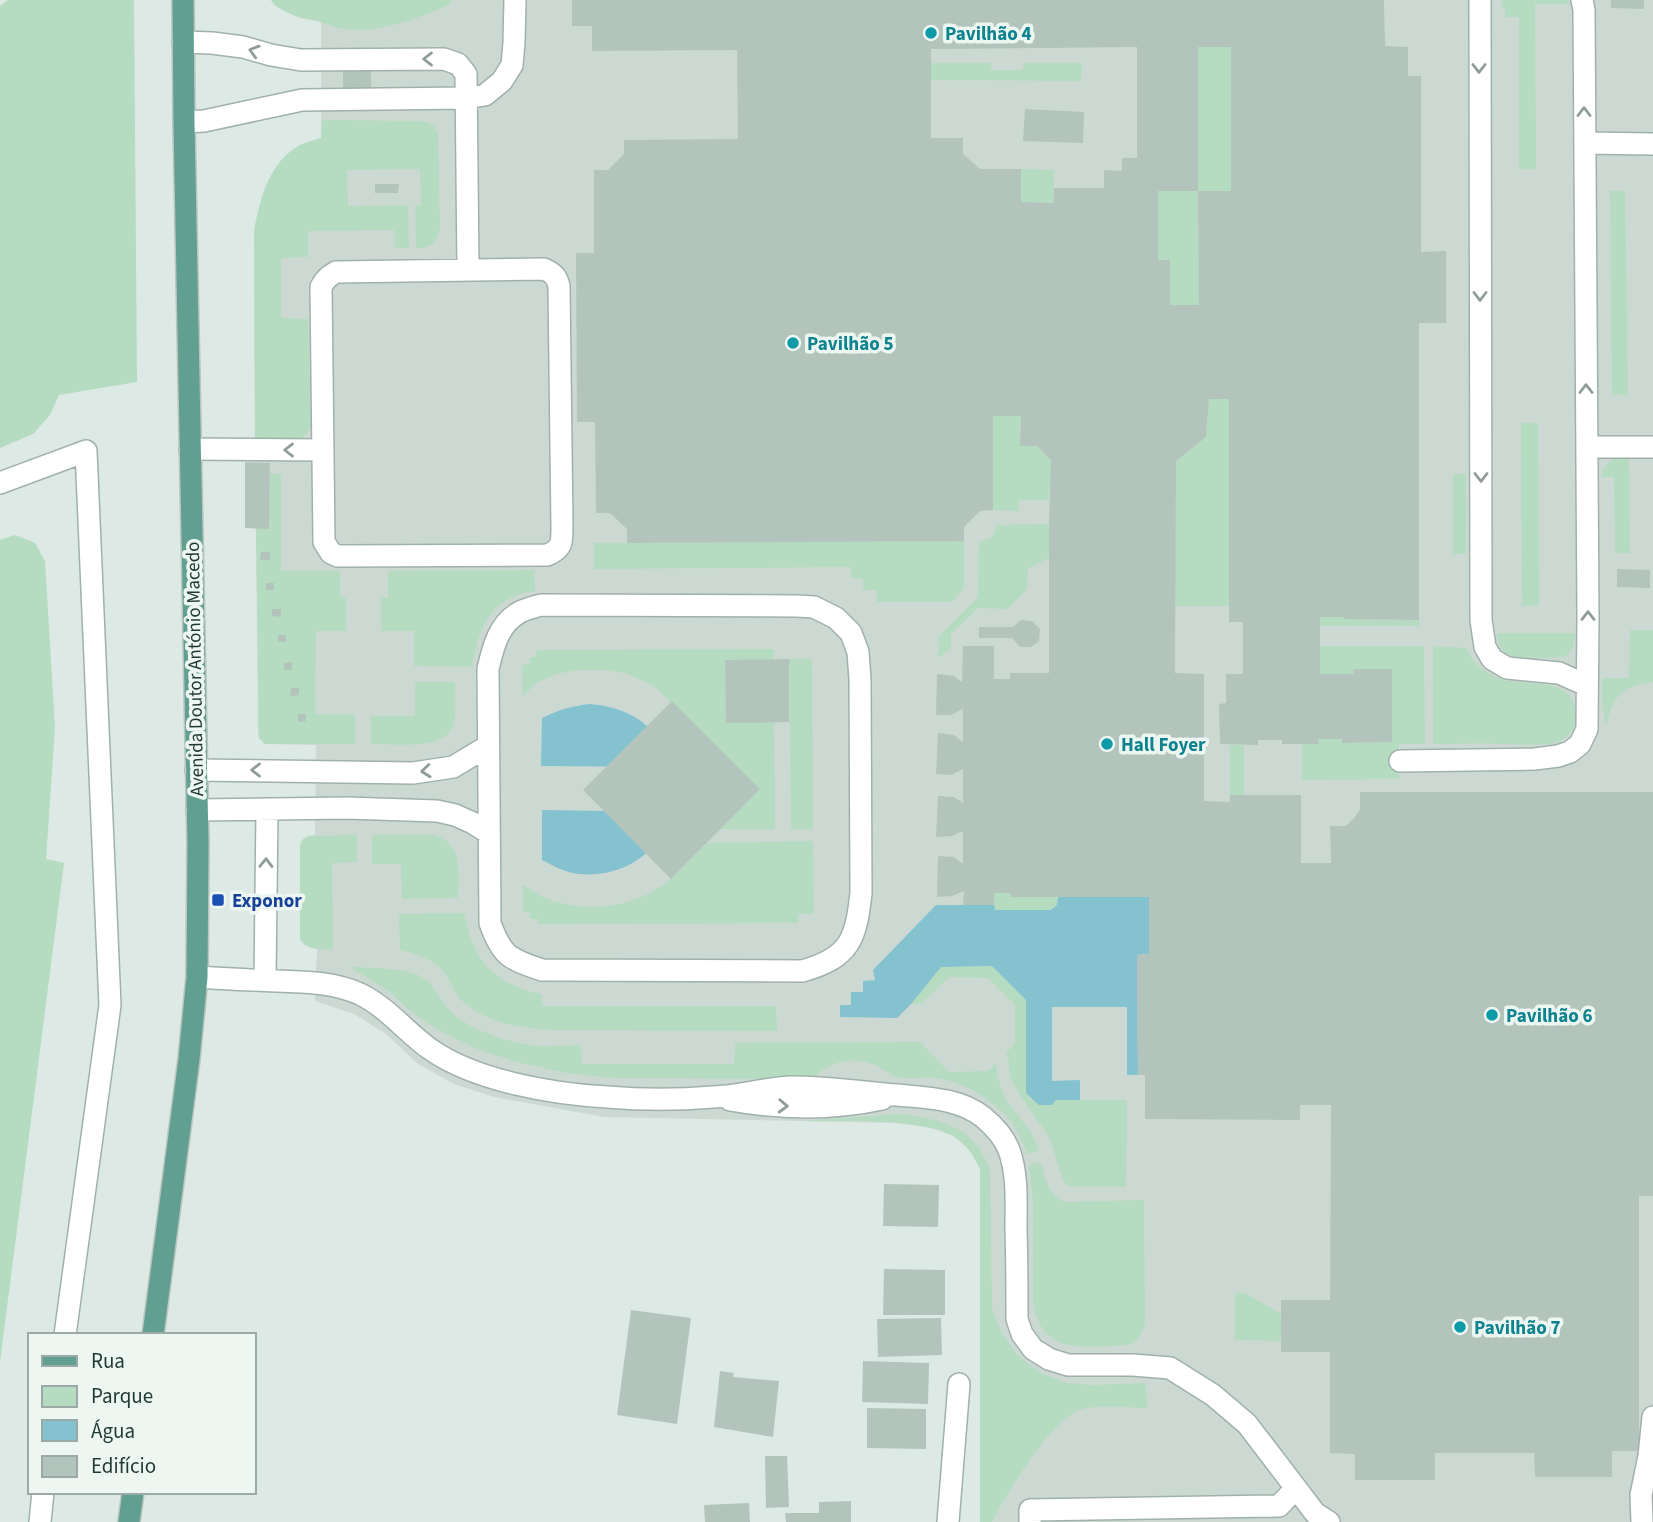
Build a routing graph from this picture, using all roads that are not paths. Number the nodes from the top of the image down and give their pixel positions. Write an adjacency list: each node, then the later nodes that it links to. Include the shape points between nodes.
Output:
1 (183, 0): 5 (main road, Avenida Doutor António Macedo)
2 (515, 0): 6 (street, via 512,65 485,95)
3 (1480, 0): 16 (street, one-way to 16, via 1481,620 1485,647 1492,659 1507,668 1559,673)
4 (1582, 0): 8 (street, one-way to 4)
5 (183, 42): 6 (street, one-way to 5, via 466,74 458,64 444,59 301,60 243,47); 7 (main road, Avenida Doutor António Macedo)
6 (466, 98): 7 (street, via 302,100); 10 (street)
7 (184, 122): 13 (main road, Avenida Doutor António Macedo)
8 (1585, 143): 9 (street); 11 (street, one-way to 8)
9 (1653, 144)
10 (468, 270): 14 (street, via 336,272 324,281); 14 (street, via 544,269 557,279 560,547 547,555 338,556 324,542)
11 (1587, 447): 12 (street); 16 (street, one-way to 11)
12 (1653, 447)
13 (190, 449): 14 (street, one-way to 13); 19 (main road, Avenida Doutor António Macedo)
14 (323, 450)
15 (0, 482): 25 (street, via 86,451 110,1005)
16 (1586, 685): 18 (street, via 1587,729 1570,752 1535,759)
17 (488, 746): 19 (street, one-way to 19, via 453,767 413,773); 22 (street); 22 (street, via 488,669 493,647 511,619 541,605 814,607 836,618 851,634 858,652 858,921 850,942 821,966 802,971 542,970 514,960 497,943 490,923)
18 (1399, 761)
19 (197, 770): 21 (main road, Avenida Doutor António Macedo)
20 (267, 809): 21 (street); 22 (street, via 436,811 455,815); 24 (street, one-way to 20)
21 (197, 810): 23 (main road, Avenida Doutor António Macedo)
22 (489, 834)
23 (197, 977): 24 (street); 26 (main road, Avenida Doutor António Macedo)
24 (265, 980): 29 (street, via 316,983 360,994 386,1010 433,1052 494,1079 545,1089 606,1097 716,1097 760,1105 852,1105 898,1095 960,1104 998,1130 1013,1163 1017,1319 1033,1349 1068,1365 1170,1368 1247,1424)
25 (65, 1333)
26 (153, 1333)
27 (958, 1384): 35 (street)
28 (1653, 1417): 38 (street, via 1641,1495)
29 (1296, 1488): 32 (street); 37 (street, via 1315,1513)
30 (44, 1494): 33 (street)
31 (133, 1494): 34 (main road)
32 (1279, 1514): 36 (street, via 1030,1510)
33 (40, 1522)
34 (129, 1522)
35 (948, 1522)
36 (1030, 1522)
37 (1329, 1522)
38 (1642, 1522)

